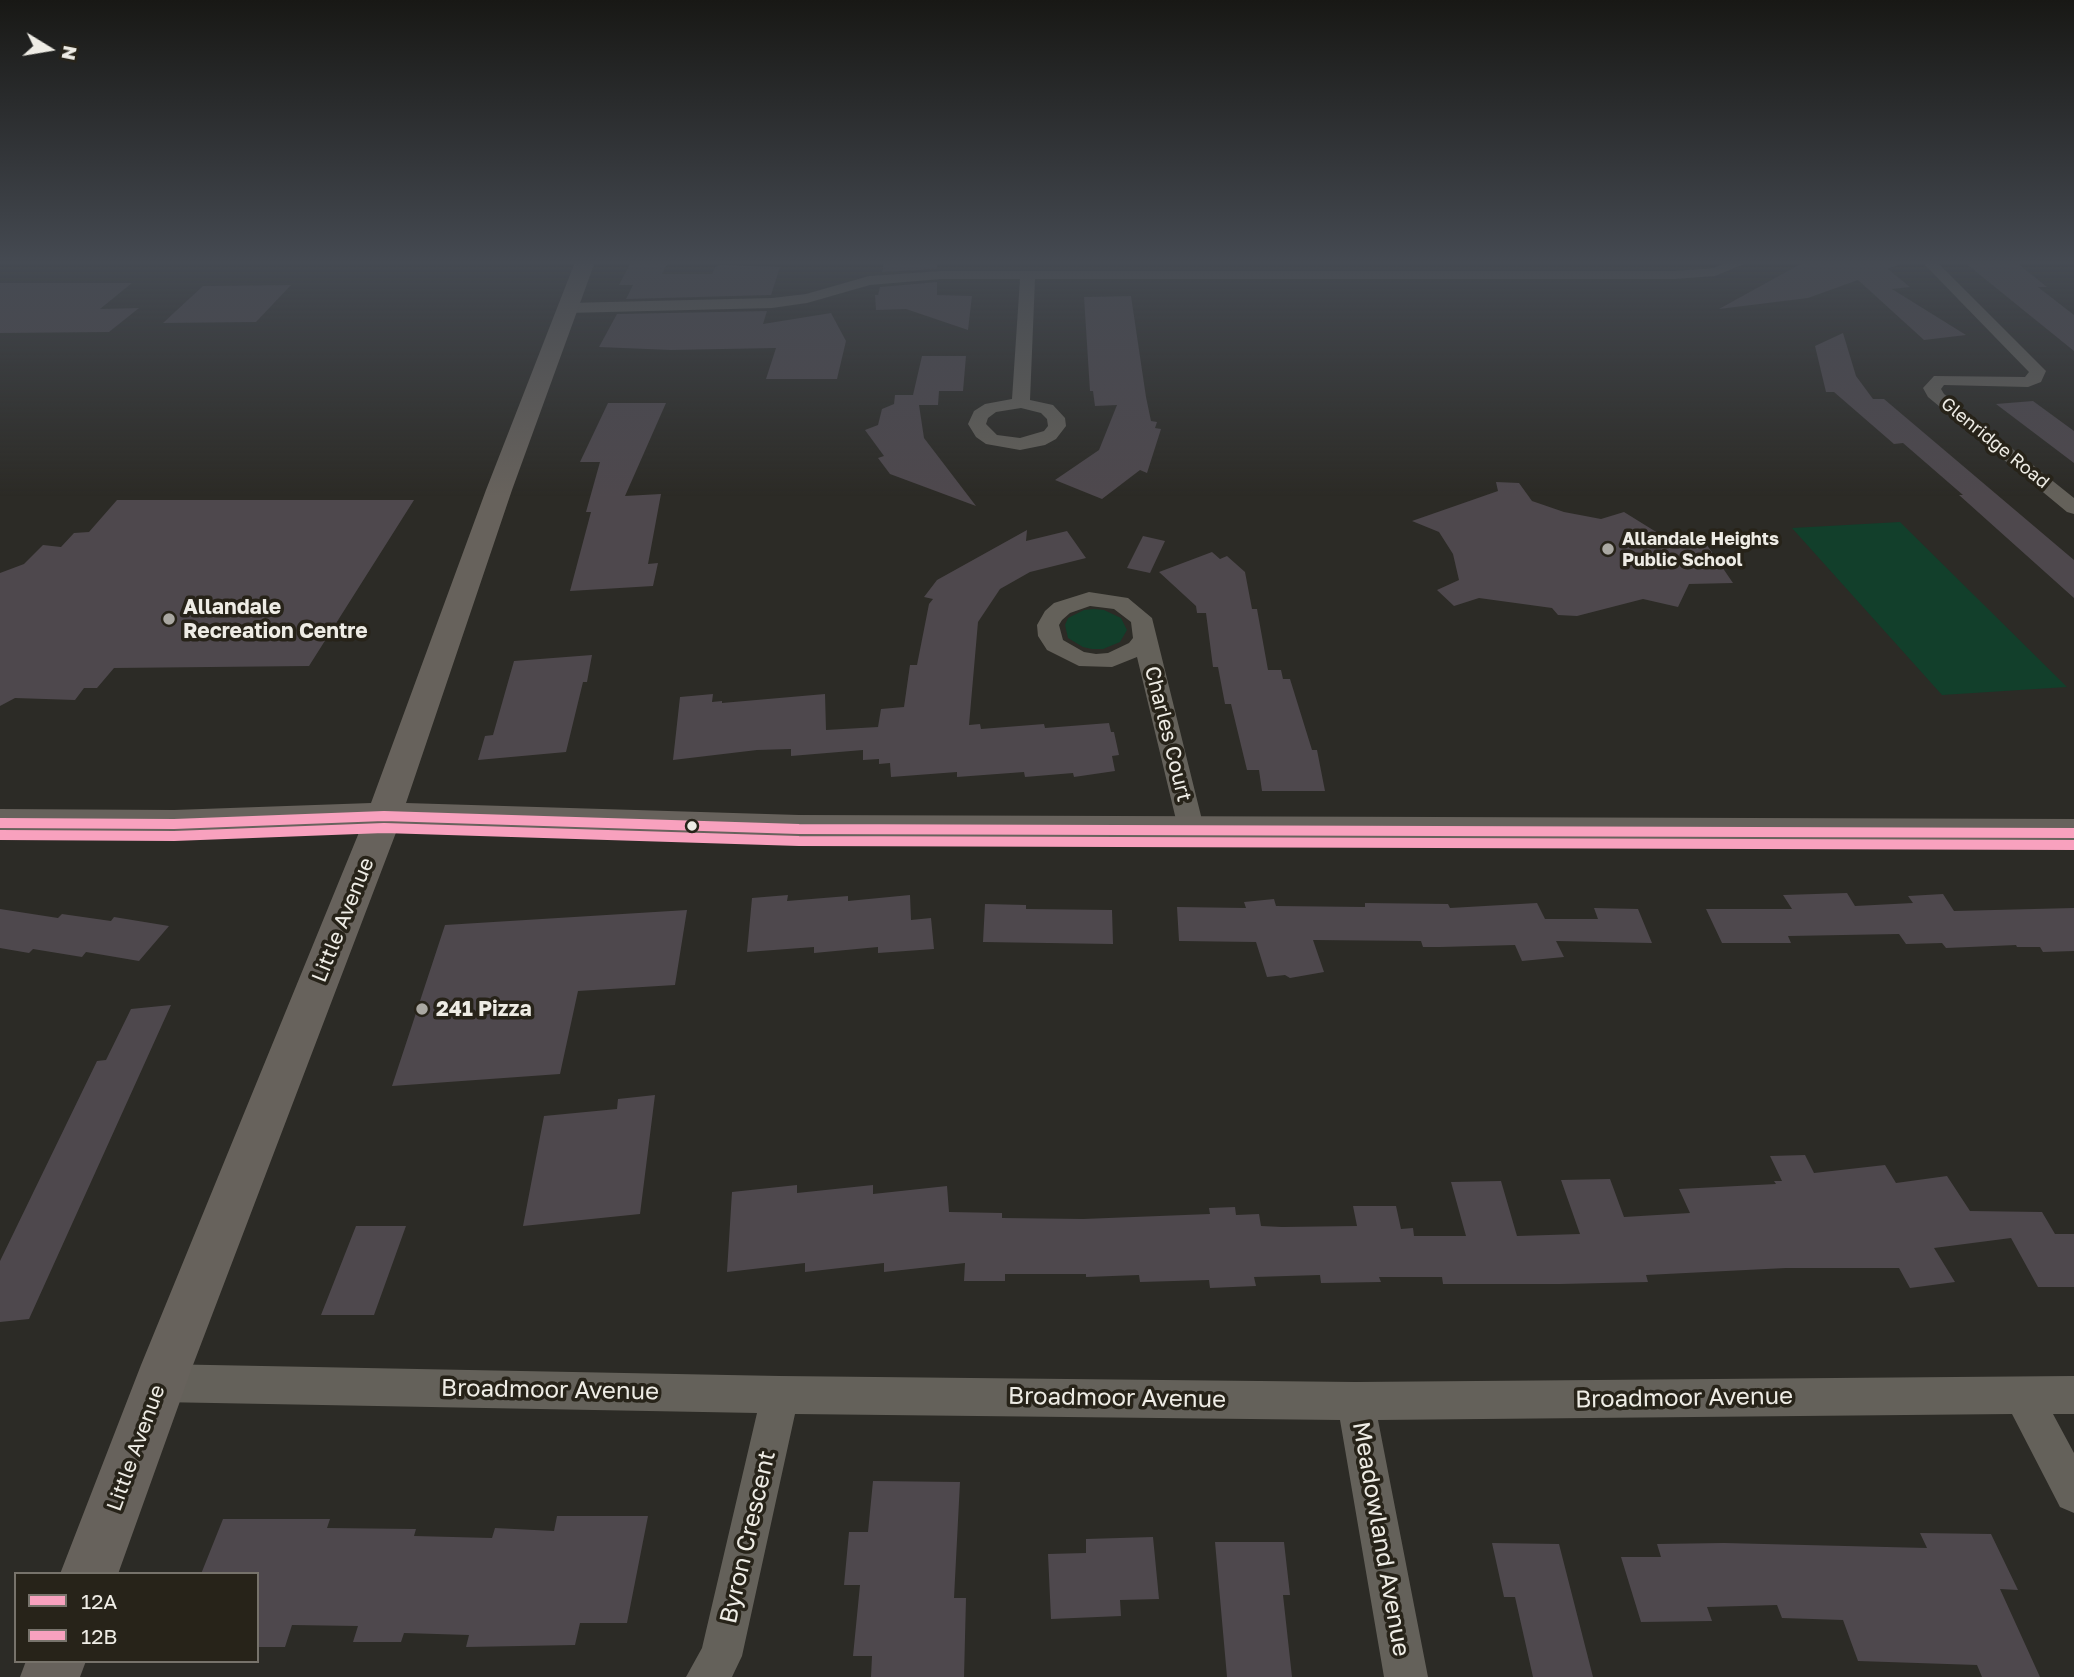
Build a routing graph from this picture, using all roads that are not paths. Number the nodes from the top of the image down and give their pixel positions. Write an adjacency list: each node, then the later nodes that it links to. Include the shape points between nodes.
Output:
1 (555, 340): 7 (street, Little Avenue)
2 (1024, 340): 4 (street)
3 (2007, 340): 5 (street, Glenridge Road, via 2038,371 2035,379 1940,380 1932,388 1937,397)
4 (1021, 402)
5 (2074, 508)
6 (1144, 639): 9 (street, Charles Court)
7 (384, 816): 8 (street, via 174,824); 9 (street, via 799,829); 11 (street, Little Avenue)
8 (0, 823)
9 (1191, 828): 10 (street)
10 (2074, 833)
11 (159, 1383): 12 (street, Broadmoor Avenue); 17 (street, Little Avenue)
12 (780, 1395): 15 (street, Broadmoor Avenue); 18 (street, Byron Crescent, via 721,1656)
13 (2022, 1395): 14 (street, Broadmoor Avenue); 15 (street, Broadmoor Avenue); 16 (street)
14 (2074, 1395)
15 (1356, 1401): 19 (street, Meadowland Avenue)
16 (2074, 1493)
17 (90, 1572)
18 (708, 1677)
19 (1406, 1677)

